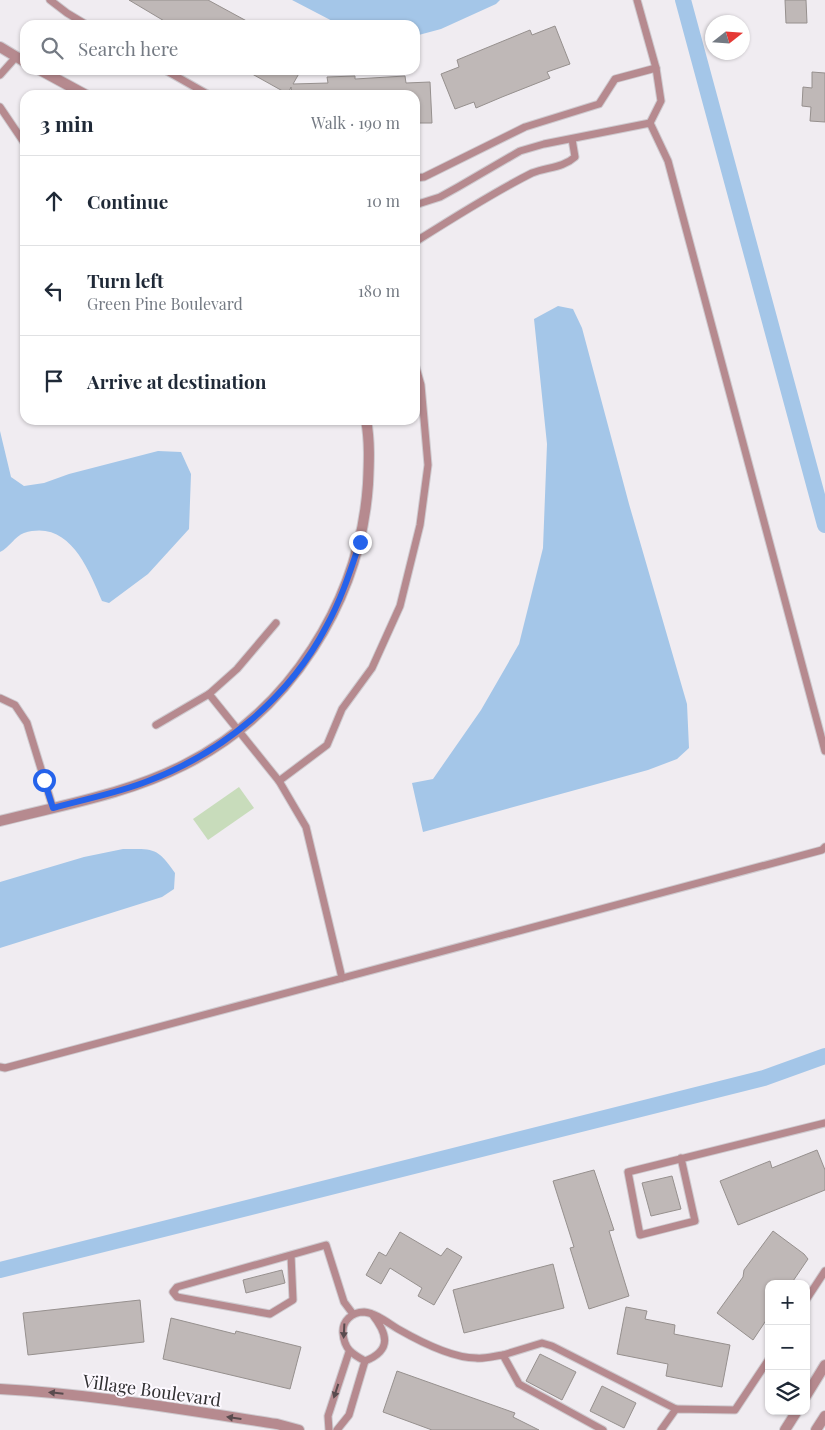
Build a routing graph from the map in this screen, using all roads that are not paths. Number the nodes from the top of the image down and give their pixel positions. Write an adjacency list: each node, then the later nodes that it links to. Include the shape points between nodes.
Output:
1 (50, 0): 3 (lane)
2 (637, 0): 6 (lane)
3 (79, 20)
4 (0, 47): 5 (street)
5 (20, 59): 7 (lane)
6 (656, 68): 13 (lane, via 661,101); 16 (lane, via 615,79 599,104 525,127)
7 (0, 75)
8 (49, 75): 10 (street)
9 (175, 75): 11 (lane)
10 (77, 90)
11 (200, 90)
12 (0, 107): 14 (lane)
13 (650, 123): 15 (lane); 26 (lane, via 668,161)
14 (20, 137)
15 (572, 139): 17 (lane, via 520,151 458,187); 18 (lane, via 575,157 568,163 534,173)
16 (420, 177)
17 (420, 203)
18 (420, 239)
19 (420, 382): 27 (lane, via 428,465 420,525 400,606 372,668 342,709 327,745)
20 (366, 425): 25 (street, via 369,463 366,503 360,542 343,592 326,628 304,662 279,693)
21 (276, 623): 22 (lane, via 237,669)
22 (209, 694): 24 (lane); 25 (lane)
23 (0, 698): 28 (lane, via 15,705 27,723)
24 (156, 725)
25 (238, 730): 27 (lane); 28 (street, via 185,765 148,781)
26 (825, 751)
27 (279, 781): 31 (lane, via 306,827)
28 (53, 808): 29 (street)
29 (0, 821)
30 (825, 848): 31 (lane)
31 (342, 978): 32 (lane, via 14,1066)
32 (0, 1067)
33 (825, 1123): 34 (lane)
34 (681, 1158): 34 (lane, via 628,1172 640,1235 695,1220)
35 (290, 1255): 35 (lane, via 177,1287 173,1292 176,1297 270,1314 293,1300); 38 (lane, via 326,1246 344,1302)
36 (825, 1271): 37 (lane)
37 (810, 1294)
38 (353, 1314): 39 (lane); 40 (lane, one-way to 40, via 342,1330)
39 (372, 1314): 41 (lane, via 447,1352 477,1358); 42 (lane, via 383,1328 385,1342 379,1353)
40 (349, 1352): 42 (lane); 51 (lane, one-way to 51, via 328,1416)
41 (502, 1355): 47 (lane, via 530,1345 547,1344); 53 (lane, via 519,1384)
42 (365, 1361): 52 (lane, via 349,1415)
43 (765, 1364): 47 (lane, via 736,1410)
44 (825, 1365): 46 (street)
45 (0, 1389): 50 (street, Village Boulevard, one-way to 45, via 112,1400)
46 (810, 1389)
47 (676, 1409): 54 (lane)
48 (795, 1415): 55 (street)
49 (825, 1416): 56 (street)
50 (299, 1430)
51 (329, 1430)
52 (337, 1430)
53 (603, 1430)
54 (661, 1430)
55 (786, 1430)
56 (816, 1430)

